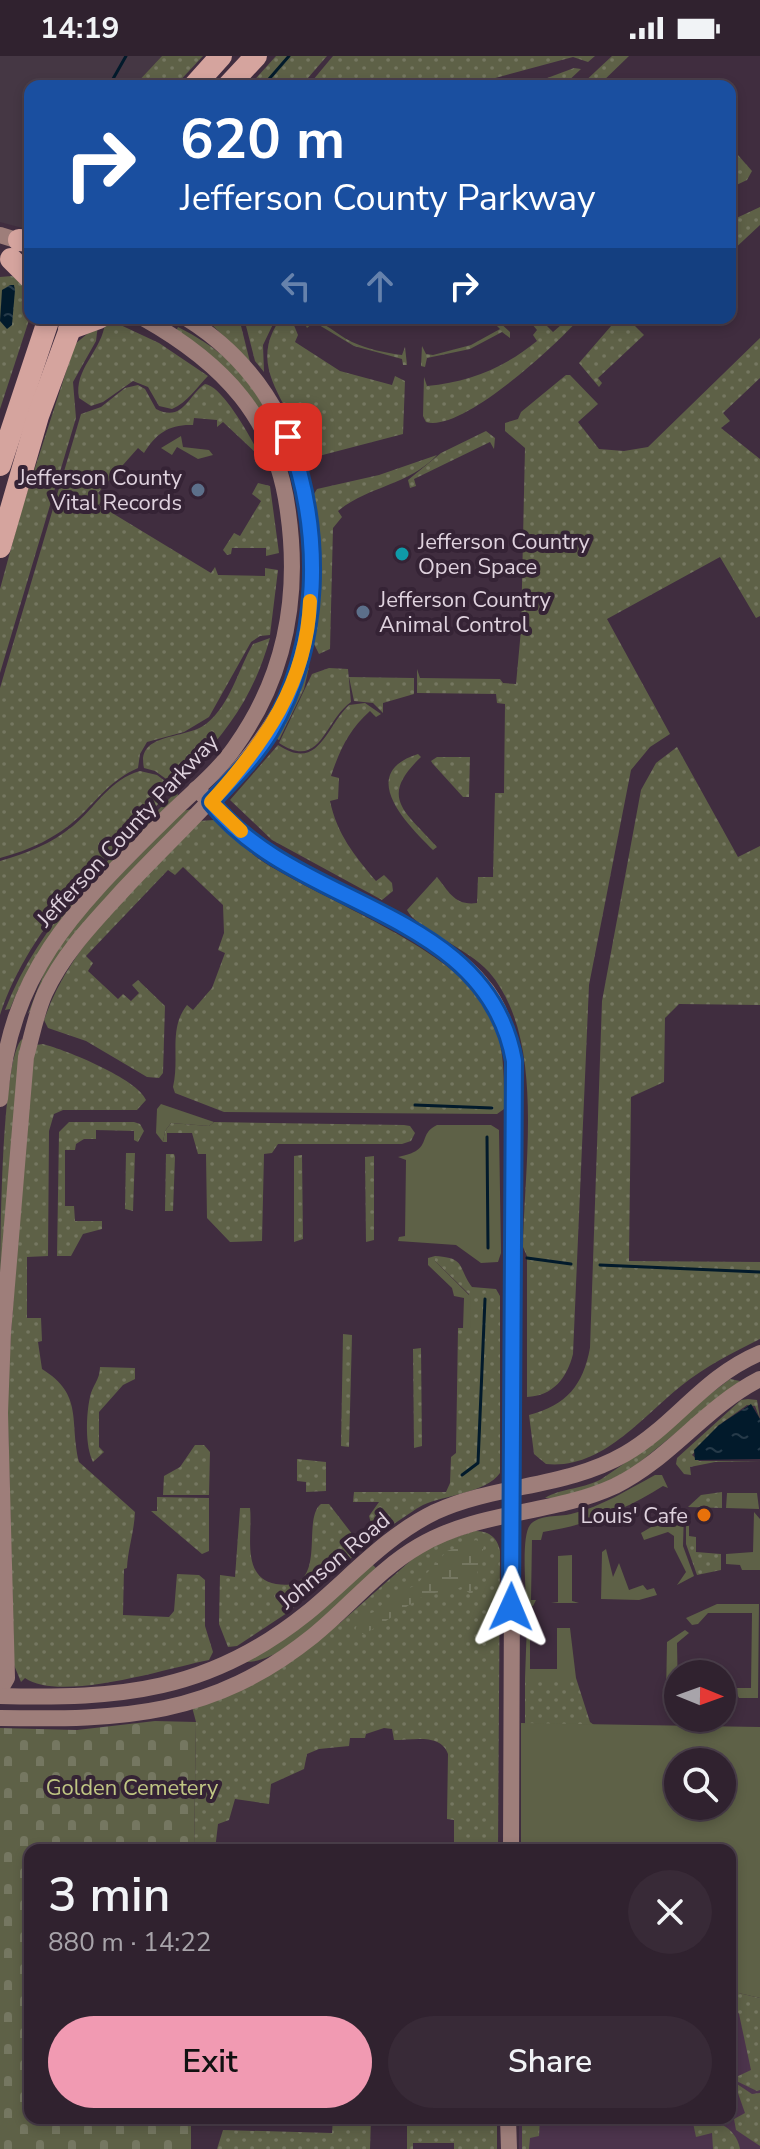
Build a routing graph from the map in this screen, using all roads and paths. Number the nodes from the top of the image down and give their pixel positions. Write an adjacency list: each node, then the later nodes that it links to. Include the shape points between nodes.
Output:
1 (221, 56): 3 (highway)
2 (256, 56): 4 (highway)
3 (199, 80)
4 (234, 80)
5 (38, 324): 10 (highway)
6 (47, 324): 10 (highway)
7 (72, 324): 12 (highway, via 38,416)
8 (153, 324): 13 (street, Jefferson County Parkway, via 187,344 236,388 275,454 289,519 292,586 283,652 268,693 233,751)
9 (195, 324): 14 (street, Jefferson County Parkway, via 228,347 270,399 301,476 311,549 310,614 295,679 268,735)
10 (35, 355): 11 (highway)
11 (0, 465)
12 (0, 547)
13 (196, 789): 14 (street); 15 (street, Jefferson County Parkway, via 79,907 49,946 24,992)
14 (211, 802): 18 (street, via 268,852 445,951 483,985 503,1022 514,1061); 20 (street, Jefferson County Parkway, via 77,940 44,994 26,1057 3,1333 7,1678)
15 (0, 1099)
16 (760, 1353): 18 (street, Johnson Road, via 718,1376 645,1441 611,1462)
17 (760, 1379): 19 (street, Johnson Road, via 714,1407 658,1458 617,1485)
18 (513, 1490): 19 (street); 20 (street, Johnson Road, via 456,1504 417,1522 372,1552 291,1625 208,1672 122,1695)
19 (513, 1512): 21 (street, Johnson Road, via 457,1527 417,1547 301,1645 216,1694 121,1717); 22 (street)
20 (0, 1693)
21 (0, 1718)
22 (511, 1844)
23 (508, 2124): 24 (street)
24 (509, 2149)

